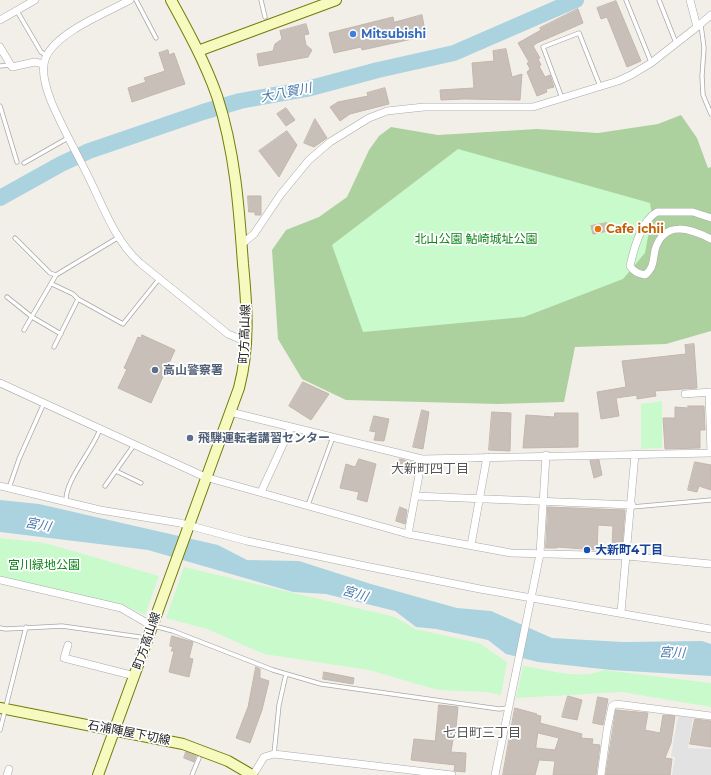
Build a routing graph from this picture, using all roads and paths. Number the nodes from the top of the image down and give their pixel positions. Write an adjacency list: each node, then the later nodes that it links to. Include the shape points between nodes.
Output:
1 (35, 0): 10 (street)
2 (130, 0): 19 (street, via 63,36)
3 (136, 0): 15 (lane)
4 (171, 0): 18 (main road, 町方高山線)
5 (261, 0): 12 (lane)
6 (336, 0): 18 (main road)
7 (626, 0): 20 (lane)
8 (658, 0): 16 (lane)
9 (690, 0): 14 (street)
10 (17, 11): 13 (street); 19 (lane, via 41,52)
11 (711, 15): 14 (street)
12 (265, 17)
13 (0, 20)
14 (699, 26): 16 (street); 27 (lane, via 704,48 704,96)
15 (156, 38)
16 (676, 43): 20 (street)
17 (0, 47): 22 (street)
18 (198, 51): 35 (main road, 町方高山線, via 227,132 238,191)
19 (46, 56): 21 (street)
20 (651, 63): 24 (street, via 618,81)
21 (43, 64): 22 (street, via 35,62 12,67); 28 (street, via 50,100)
22 (10, 65): 23 (lane)
23 (0, 66)
24 (600, 86): 25 (street); 25 (lane, via 579,33 543,47)
25 (562, 98): 35 (street, via 533,107 401,108 369,118 330,142 309,160 281,194 254,234)
26 (0, 106): 29 (lane)
27 (711, 114)
28 (70, 140): 30 (lane); 33 (street)
29 (17, 162)
30 (24, 163)
31 (711, 218): 34 (street, via 693,212 657,212 640,233 630,266 634,271 645,275 650,271 662,237 677,229 688,229)
32 (15, 238): 36 (lane, via 50,273)
33 (119, 238): 36 (lane); 37 (street, via 133,257)
34 (711, 239)
35 (242, 244): 44 (main road, 町方高山線)
36 (56, 275): 38 (lane)
37 (159, 279): 40 (lane, via 123,324); 44 (street, via 228,334)
38 (52, 284): 40 (lane); 41 (lane)
39 (7, 297): 41 (lane)
40 (78, 299): 43 (lane)
41 (32, 317): 42 (lane); 43 (lane)
42 (24, 330)
43 (61, 334): 45 (lane)
44 (247, 342): 50 (main road, 町方高山線, via 243,372)
45 (54, 347)
46 (0, 383): 49 (street)
47 (710, 392): 48 (street); 55 (street)
48 (685, 394)
49 (44, 403): 52 (street); 65 (lane, via 22,451)
50 (230, 412): 51 (street); 61 (main road, 町方高山線)
51 (291, 428): 53 (street); 66 (street)
52 (100, 430): 54 (street); 70 (lane, via 65,495)
53 (333, 437): 59 (street); 72 (lane)
54 (134, 445): 60 (lane); 61 (street)
55 (711, 453): 56 (street)
56 (635, 454): 57 (street); 73 (street)
57 (546, 455): 58 (street); 71 (street)
58 (487, 457): 59 (street); 68 (street)
59 (422, 459): 67 (street)
60 (116, 471): 62 (lane); 64 (lane)
61 (206, 477): 66 (street); 74 (main road, 町方高山線)
62 (141, 483)
63 (0, 486): 65 (street)
64 (105, 486)
65 (9, 488): 70 (street)
66 (261, 492): 72 (street)
67 (415, 496): 68 (street); 75 (street)
68 (480, 499): 71 (street); 76 (street)
69 (711, 500): 73 (lane)
70 (66, 501): 74 (street)
71 (543, 501): 73 (street); 77 (street)
72 (307, 506): 75 (street)
73 (632, 506): 78 (street)
74 (188, 527): 81 (street); 83 (main road, 町方高山線)
75 (408, 534): 76 (street)
76 (471, 545): 77 (street)
77 (540, 554): 78 (street); 81 (street)
78 (627, 556): 79 (street); 82 (street)
79 (711, 564)
80 (0, 580): 83 (street, via 121,608)
81 (532, 601): 82 (street, via 541,598); 91 (street)
82 (621, 612): 86 (street)
83 (153, 622): 89 (lane); 90 (main road, 町方高山線)
84 (26, 627): 85 (lane); 87 (lane, via 62,626); 92 (lane)
85 (0, 628)
86 (711, 629)
87 (140, 637)
88 (68, 645): 90 (street, via 64,658)
89 (286, 674): 91 (lane, via 346,689 499,709); 96 (lane, via 279,705)
90 (135, 676): 95 (main road, 町方高山線)
91 (510, 704): 102 (street)
92 (3, 709): 94 (lane); 95 (main road, 石浦陣屋下切線)
93 (711, 716): 103 (street, via 616,704 612,706)
94 (0, 730)
95 (115, 730): 98 (main road, 町方高山線); 100 (main road, 石浦陣屋下切線, via 183,744 228,761)
96 (274, 754): 100 (street, via 264,757); 101 (street)
97 (199, 758): 99 (lane)
98 (98, 775)
99 (192, 775)
100 (252, 775)
101 (452, 775)
102 (495, 775)
103 (601, 775)

